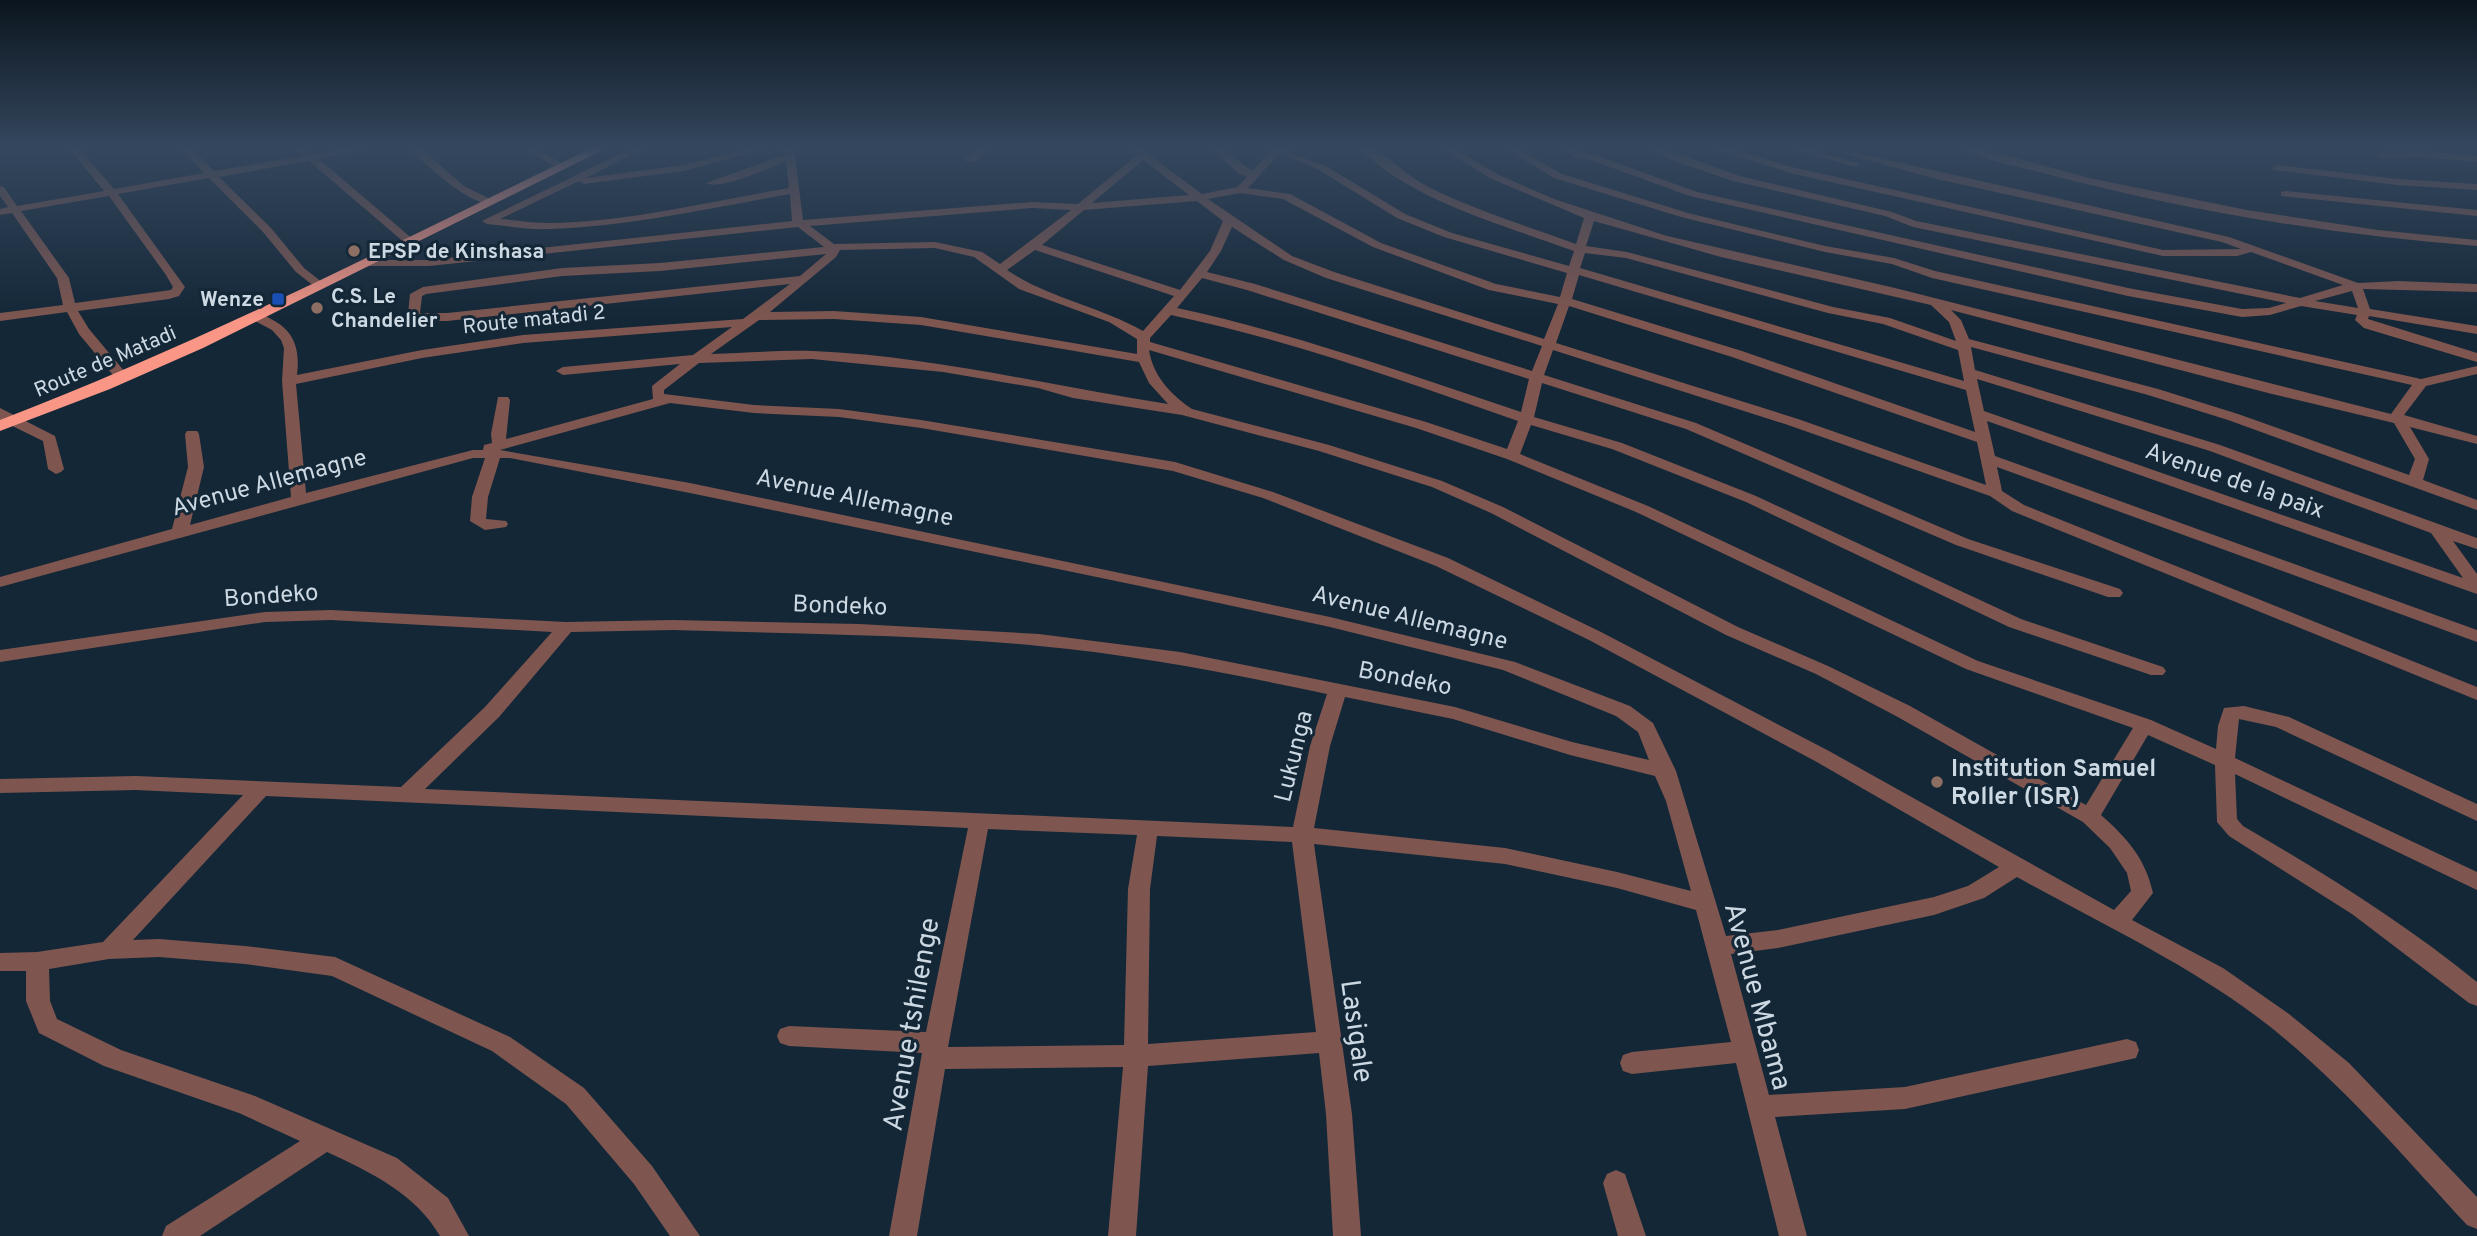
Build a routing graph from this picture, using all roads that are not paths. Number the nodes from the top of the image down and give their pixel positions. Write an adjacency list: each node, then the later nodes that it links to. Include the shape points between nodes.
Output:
1 (11, 205): 26 (street)
2 (45, 205): 26 (street)
3 (121, 205): 55 (street, via 178,287 169,295)
4 (240, 205): 48 (street)
5 (366, 205): 35 (street)
6 (485, 205): 35 (highway, Route de Matadi)
7 (520, 205): 8 (street, via 487,221 578,224)
8 (709, 205)
9 (796, 205): 32 (street)
10 (1083, 205): 25 (street)
11 (1109, 205): 25 (street)
12 (1211, 205): 31 (street)
13 (1301, 205): 52 (street, via 1377,245 1493,287)
14 (1381, 205): 44 (street, via 1436,230)
15 (1457, 205): 40 (street)
16 (1575, 205): 30 (street)
17 (1632, 205): 46 (street, via 1825,249)
18 (1740, 205): 34 (street)
19 (1850, 205): 29 (street)
20 (1886, 205): 29 (street)
21 (1946, 205): 41 (street, via 2163,253)
22 (2068, 205): 33 (street)
23 (2205, 205): 36 (street, via 2294,221)
24 (2393, 205): 28 (street)
25 (1081, 207): 32 (street, via 1032,205); 37 (street)
26 (15, 210): 27 (street); 55 (street, via 62,278)
27 (0, 212)
28 (2477, 213)
29 (1888, 214): 34 (street); 54 (street, via 1926,226)
30 (1589, 218): 40 (street); 46 (street)
31 (1229, 219): 45 (street, via 1224,239); 62 (street, via 1288,258 1330,275)
32 (801, 226): 39 (street); 42 (street, via 429,263)
33 (2225, 239): 38 (street); 41 (street)
34 (1893, 240): 46 (street); 54 (street, via 2242,313 2257,315)
35 (409, 241): 42 (highway, Route de Matadi)
36 (2477, 243)
37 (1034, 246): 43 (street); 51 (street)
38 (2250, 247): 41 (street, via 2237,253); 49 (street)
39 (832, 248): 43 (street, via 936,245 978,254); 47 (street, via 826,263); 47 (street, via 660,268 562,272 423,291 416,294 414,314 447,317)
40 (1580, 249): 44 (street); 63 (street, via 1627,255)
41 (2204, 253)
42 (366, 263): 48 (highway, Route de Matadi)
43 (999, 270): 64 (street, via 1023,286 1113,320)
44 (1575, 270): 52 (street); 74 (street)
45 (1199, 274): 51 (street); 71 (street)
46 (1895, 277): 53 (street); 73 (street, via 1932,274)
47 (803, 279): 60 (street)
48 (319, 286): 58 (highway, Route de Matadi)
49 (2356, 286): 50 (street); 54 (street); 57 (street)
50 (2477, 288)
51 (1180, 294): 56 (street)
52 (1565, 301): 62 (street); 83 (street, via 1737,354)
53 (1935, 302): 63 (street, via 1955,320); 81 (street)
54 (2297, 302): 57 (street)
55 (70, 307): 59 (street); 70 (street)
56 (1167, 310): 64 (street); 79 (street, via 1402,376)
57 (2365, 311): 61 (street); 65 (street, via 2361,320 2368,325)
58 (255, 316): 70 (highway, Route de Matadi); 72 (street, via 275,325 291,344)
59 (0, 317)
60 (749, 319): 64 (street, Route matadi 2, via 834,315 921,321 1069,348); 66 (street); 72 (street, Route matadi 2, via 481,344)
61 (2477, 330)
62 (1549, 344): 71 (street); 90 (street)
63 (1964, 345): 69 (street); 89 (street, via 2153,392)
64 (1143, 347): 77 (street, via 1161,390); 86 (street, via 1421,425)
65 (2477, 358)
66 (692, 359): 68 (street); 76 (street, via 660,385 658,397); 77 (street, via 812,355 889,361)
67 (2477, 370): 73 (street)
68 (563, 371)
69 (1969, 372): 74 (street); 94 (street, via 2215,448)
70 (123, 379): 80 (highway, Route de Matadi)
71 (1536, 379): 79 (street); 99 (street, via 1751,447 1961,541)
72 (289, 381): 91 (street)
73 (2421, 383): 81 (street, via 2397,415)
74 (1973, 388): 78 (street)
75 (503, 400): 85 (street)
76 (665, 400): 85 (street); 117 (street, via 920,424 1175,467 1268,495 1442,562 1595,636 1822,756)
77 (1187, 412): 113 (street, via 1324,448 1437,484 1497,510 1732,631 1903,711)
78 (1978, 413): 83 (street); 98 (street, Avenue de la paix)
79 (1527, 419): 86 (street); 103 (street, via 1617,446 1718,485 2015,623)
80 (3, 420): 88 (street, via 50,439)
81 (2399, 421): 84 (street); 89 (street, via 2422,459)
82 (192, 433): 95 (street, via 196,467)
83 (1984, 440): 87 (street)
84 (2477, 440)
85 (497, 449): 91 (street, Avenue Allemagne); 93 (street, via 480,497 478,521); 108 (street, Avenue Allemagne, via 1140,581 1509,666 1623,711 1646,728)
86 (1512, 456): 106 (street, via 1642,509 1972,665)
87 (1988, 459): 90 (street); 101 (street)
88 (55, 469)
89 (2414, 483): 92 (street)
90 (1995, 493): 105 (street, via 2018,508)
91 (299, 499): 95 (street, Avenue Allemagne)
92 (2477, 505)
93 (500, 524)
94 (2437, 530): 96 (street); 98 (street)
95 (180, 531): 97 (street, Avenue Allemagne)
96 (2477, 544)
97 (0, 582)
98 (2477, 588)
99 (2114, 593)
100 (566, 627): 102 (street, Bondeko, via 331,615 265,617); 104 (street, Bondeko, via 859,630 1039,640 1180,658); 111 (street, via 492,712)
101 (2477, 636)
102 (0, 656)
103 (2157, 671)
104 (1338, 690): 108 (street, Bondeko, via 1455,713); 116 (street, Lukunga, via 1320,746)
105 (2477, 694)
106 (2144, 724): 107 (street); 113 (street)
107 (2225, 762): 112 (street, via 2231,713 2244,712 2282,722); 118 (street); 125 (street, via 2227,822 2236,831 2398,932)
108 (1666, 771): 119 (street, Avenue Mbama)
109 (0, 786): 110 (street, via 136,783)
110 (260, 790): 111 (street); 122 (street)
111 (405, 796): 114 (street)
112 (2477, 813)
113 (2090, 817): 120 (street, via 2117,842 2137,871 2142,893)
114 (979, 823): 115 (street); 129 (street, Avenue tshilenge)
115 (1148, 829): 116 (street); 131 (street, via 1139,889)
116 (1302, 835): 119 (street, via 1505,856); 127 (street, Lasigale)
117 (2016, 867): 120 (street); 121 (street, via 1976,892 1934,906 1778,939)
118 (2477, 883)
119 (1704, 903): 121 (street, Avenue Mbama)
120 (2117, 922): 136 (street, via 2216,975 2280,1021 2340,1071)
121 (1718, 946): 130 (street, Avenue Mbama)
122 (109, 950): 123 (street); 139 (street, via 172,949 335,967 501,1044 575,1096 643,1175)
123 (37, 961): 124 (street); 134 (street, via 38,1001 47,1026 113,1058 246,1104)
124 (0, 962)
125 (2477, 996)
126 (789, 1036): 129 (street)
127 (1330, 1042): 131 (street); 142 (street, Lasigale)
128 (2127, 1050): 133 (street, via 1905,1098)
129 (935, 1051): 131 (street); 140 (street, Avenue tshilenge)
130 (1745, 1051): 132 (street); 133 (street, Avenue Mbama)
131 (1136, 1056): 141 (street)
132 (1632, 1063)
133 (1759, 1107): 144 (street, Avenue Mbama)
134 (325, 1139): 137 (street); 138 (street, via 388,1167 438,1207)
135 (1616, 1183): 143 (street)
136 (2477, 1216)
137 (179, 1235)
138 (455, 1236)
139 (686, 1236)
140 (903, 1236)
141 (1122, 1236)
142 (1347, 1236)
143 (1632, 1236)
144 (1793, 1236)

